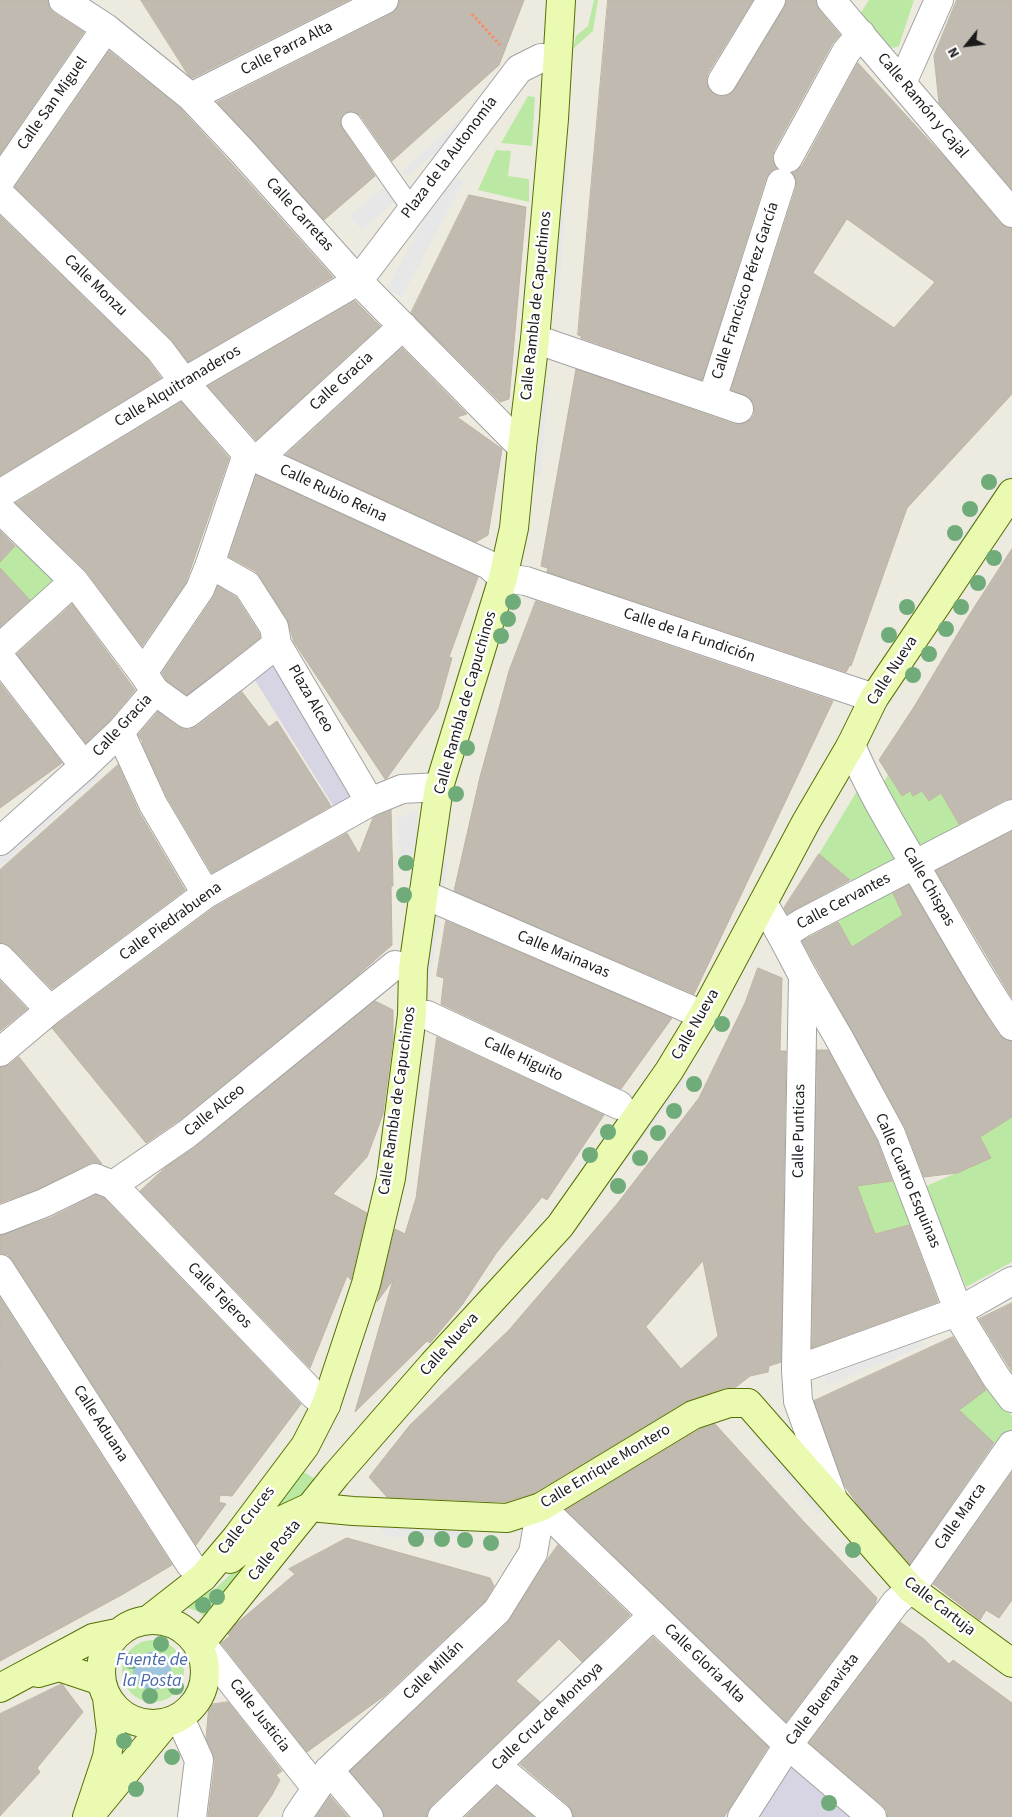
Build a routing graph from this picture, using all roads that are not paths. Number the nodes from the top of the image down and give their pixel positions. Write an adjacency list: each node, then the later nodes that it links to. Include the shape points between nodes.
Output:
1 (63, 0): 8 (street, Calle Carretas)
2 (384, 0): 13 (street, Calle Parra Alta)
3 (582, 0): 7 (main road, Calle Rambla de Capuchinos)
4 (771, 0): 11 (street)
5 (831, 0): 9 (street, Calle Ramón y Cajal)
6 (939, 0): 12 (street)
7 (560, 11): 10 (main road, Calle Rambla de Capuchinos)
8 (106, 28): 13 (street, Calle Carretas); 15 (street, Calle San Miguel)
9 (861, 34): 12 (street, Calle Ramón y Cajal); 23 (street, Calle Francisco Pérez García, via 846,52 784,170)
10 (557, 59): 17 (street, Plaza de la Autonomía, via 541,58 518,69); 21 (main road, Calle Rambla de Capuchinos)
11 (722, 81)
12 (902, 83): 18 (street, Calle Ramón y Cajal)
13 (191, 97): 19 (street, Calle Carretas)
14 (351, 122): 17 (lane)
15 (0, 181)
16 (0, 194): 22 (street, Calle Monzu, via 160,350)
17 (412, 209): 19 (street, Plaza de la Autonomía)
18 (1012, 213)
19 (358, 281): 20 (street, Calle Carretas); 22 (street, Calle Alquitranaderos)
20 (403, 326): 25 (street, Calle Carretas); 26 (street, Calle Gracia)
21 (535, 339): 23 (street, Calle Francisco Pérez García); 25 (main road, Calle Rambla de Capuchinos)
22 (184, 382): 26 (street, Calle Rubio Reina); 28 (street, Calle Alquitranaderos)
23 (712, 399): 24 (street, Calle Francisco Pérez García)
24 (739, 409)
25 (522, 447): 31 (main road, Calle Rambla de Capuchinos, via 514,528)
26 (252, 456): 30 (street, Calle Gracia); 31 (street, Calle Rubio Reina, via 489,566)
27 (1012, 493): 37 (main road, Calle Nueva)
28 (0, 494)
29 (0, 509): 32 (street)
30 (210, 564): 33 (street, Plaza Alceo, via 247,586 274,627); 36 (street, Calle Gracia, via 200,590)
31 (503, 578): 37 (street, Calle de la Fundición, via 526,581); 41 (main road, Calle Rambla de Capuchinos)
32 (74, 580): 34 (street); 36 (street)
33 (277, 644): 36 (street, via 187,714); 42 (street, Plaza Alceo)
34 (0, 648)
35 (0, 657): 40 (street)
36 (149, 682): 38 (street, Calle Gracia)
37 (874, 698): 39 (main road, Calle Nueva)
38 (120, 732): 40 (street, Calle Gracia); 46 (street, via 152,804)
39 (851, 745): 45 (street, Calle Chispas); 48 (main road, Calle Nueva)
40 (84, 766): 44 (street, Calle Gracia)
41 (439, 787): 42 (street, Calle Piedrabuena, via 402,789); 47 (main road, Calle Rambla de Capuchinos)
42 (370, 802): 46 (street, Calle Piedrabuena)
43 (1012, 814): 45 (street, Calle Cervantes)
44 (0, 841)
45 (915, 865): 49 (street, Calle Cervantes); 56 (street, Calle Chispas)
46 (206, 894): 53 (street, Calle Piedrabuena)
47 (423, 894): 51 (main road, Calle Rambla de Capuchinos); 55 (street, Calle Mainavas)
48 (763, 904): 49 (street, Calle Punticas); 55 (main road, Calle Nueva)
49 (782, 936): 52 (street, Calle Punticas)
50 (0, 958): 53 (street)
51 (412, 968): 59 (street, Calle Alceo, via 395,966 187,1134); 67 (main road, Calle Rambla de Capuchinos, via 412,1015 390,1178 366,1284)
52 (803, 976): 63 (street, Calle Cuatro Esquinas, via 891,1134); 64 (street, Calle Punticas)
53 (50, 1010): 57 (street, Calle Piedrabuena)
54 (427, 1015): 58 (street, Calle Higuito)
55 (703, 1015): 71 (main road, Calle Nueva, via 670,1071 560,1226 433,1364)
56 (1012, 1026)
57 (0, 1052)
58 (619, 1105)
59 (113, 1185): 60 (street, via 95,1178); 67 (street, Calle Tejeros)
60 (0, 1220)
61 (0, 1269): 72 (street, Calle Aduana, via 190,1564)
62 (1012, 1281): 63 (street)
63 (959, 1311): 64 (street); 65 (street, Calle Cuatro Esquinas, via 963,1323)
64 (796, 1370): 69 (street, Calle Cartuja, via 798,1401)
65 (1012, 1398)
66 (748, 1403): 69 (main road, Calle Cartuja); 70 (main road, Calle Enrique Montero, via 729,1403 692,1415)
67 (326, 1405): 72 (main road, Calle Cruces, via 305,1446)
68 (1012, 1446): 73 (street, Calle Marca)
69 (833, 1499): 73 (main road, Calle Cartuja)
70 (541, 1507): 71 (main road, Calle Enrique Montero, via 508,1518); 74 (street, Calle Gloria Alta); 85 (street, Calle Millán, via 533,1553 497,1611)
71 (310, 1508): 72 (main road, Calle Posta, via 280,1521); 77 (main road, Calle Posta)
72 (203, 1577): 75 (main road, Calle Cruces)
73 (911, 1589): 78 (main road, Calle Cartuja); 83 (street, Calle Buenavista, via 896,1602)
74 (653, 1616): 83 (street, Calle Gloria Alta); 84 (street, Calle Cruz de Montoya)
75 (148, 1620): 76 (main road, via 131,1624); 77 (main road, via 164,1620 179,1626)
76 (117, 1633): 79 (main road, via 93,1638); 81 (main road, via 101,1661)
77 (201, 1646): 82 (main road, via 205,1680 201,1695 192,1708); 85 (street, Calle Justicia)
78 (1012, 1663)
79 (26, 1676): 80 (main road); 81 (main road, via 59,1667)
80 (0, 1688)
81 (104, 1689): 82 (main road, via 118,1712 135,1722 151,1725); 86 (main road, via 111,1731 107,1757)
82 (173, 1721): 86 (main road); 87 (street, via 199,1760)
83 (788, 1745): 92 (street, Calle Buenavista); 93 (street, Calle Gloria Alta)
84 (497, 1766): 90 (street, Calle Cruz de Montoya); 91 (street)
85 (322, 1779): 88 (street, Calle Millán); 89 (street, Calle Justicia)
86 (88, 1817)
87 (192, 1817)
88 (297, 1817)
89 (369, 1817)
90 (442, 1817)
91 (558, 1817)
92 (742, 1817)
93 (872, 1817)

